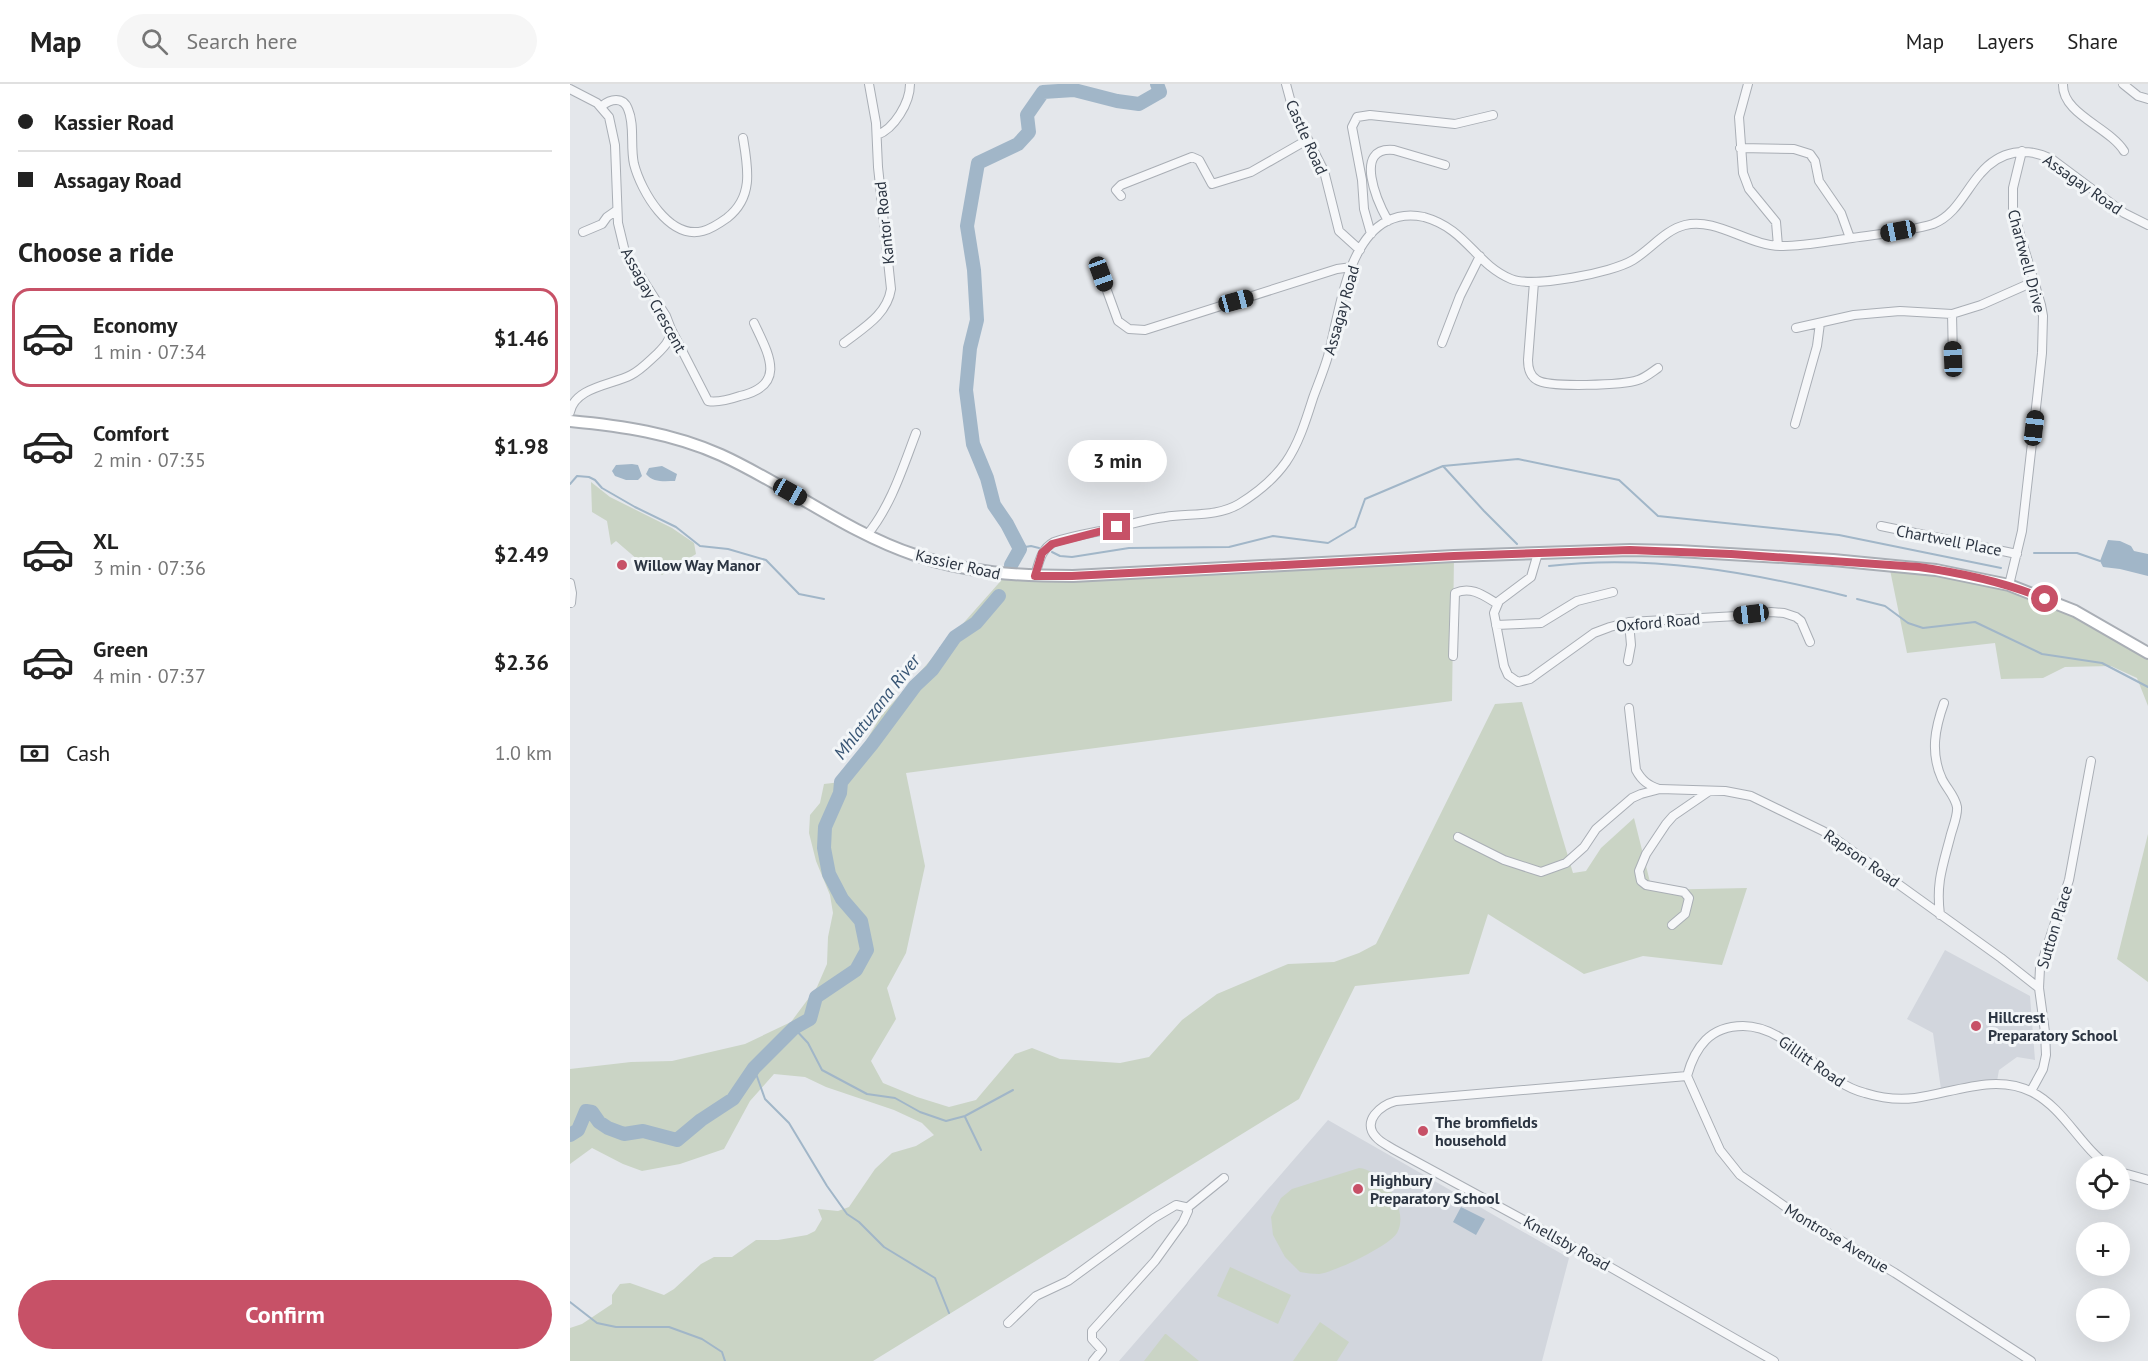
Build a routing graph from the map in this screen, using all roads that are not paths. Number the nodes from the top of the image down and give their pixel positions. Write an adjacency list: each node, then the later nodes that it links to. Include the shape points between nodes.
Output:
1 (869, 84): 11 (street, Kantor Road)
2 (910, 84): 11 (street, via 904,108 887,130)
3 (1286, 84): 13 (street, Castle Road)
4 (1748, 84): 14 (street, via 1739,113)
5 (2063, 84): 16 (street, via 2064,98 2070,106 2109,135)
6 (2123, 84): 8 (street, via 2130,92)
7 (570, 89): 9 (street)
8 (2148, 99)
9 (602, 106): 12 (street, via 615,100 627,107 634,163 644,188 665,218 688,233 714,227 741,203 748,183); 19 (street, Assagay Crescent, via 614,138)
10 (1493, 115): 23 (street, via 1445,124 1357,117 1352,127)
11 (877, 135): 37 (street, Kantor Road, via 890,295 877,318)
12 (743, 138)
13 (1307, 140): 18 (street, via 1251,172 1211,184 1199,160 1192,157 1118,187); 26 (street, Castle Road, via 1324,171 1339,231)
14 (1740, 148): 24 (street, via 1794,149 1810,154 1819,181 1841,213); 25 (street, via 1745,182 1776,222)
15 (2022, 151): 21 (street, Assagay Road, via 2053,160 2124,213); 24 (street, Assagay Road, via 1986,168 1952,211 1938,221); 31 (street, Chartwell Drive, via 2013,188 2013,211)
16 (2124, 152)
17 (1445, 165): 20 (street, via 1394,150 1378,154 1371,166 1371,181)
18 (1121, 196)
19 (617, 210): 22 (street, via 602,224); 36 (street, Assagay Crescent, via 625,252)
20 (1388, 221): 23 (street, Assagay Road); 27 (street, Assagay Road, via 1407,215 1432,219 1455,231)
21 (2148, 225)
22 (583, 232)
23 (1371, 234): 26 (street, Assagay Road)
24 (1850, 238): 25 (street, Assagay Road)
25 (1778, 246): 30 (street, Assagay Road, via 1714,226 1687,224 1617,268)
26 (1360, 250): 28 (street, Assagay Road)
27 (1480, 256): 30 (street, Assagay Road, via 1507,277); 38 (street)
28 (1352, 267): 29 (street, via 1145,330 1129,329 1118,321); 49 (street, Assagay Road, via 1328,357 1300,435 1285,463 1260,489 1237,506 1216,513 1164,517 1054,542 1044,550)
29 (1101, 274)
30 (1534, 282): 40 (street, via 1528,360 1535,380 1548,384 1621,384 1644,378)
31 (2033, 282): 32 (street); 48 (street, Chartwell Drive, via 2043,316 2042,353)
32 (1952, 314): 34 (street, via 1900,311); 39 (street)
33 (753, 323): 36 (street, Assagay Crescent, via 771,362 767,380 750,394 712,402 705,397)
34 (1820, 323): 35 (street); 43 (street)
35 (1796, 328)
36 (671, 329): 41 (street, via 667,343 641,368 577,398)
37 (844, 343)
38 (1442, 343)
39 (1953, 359)
40 (1658, 368)
41 (571, 406)
42 (570, 421): 46 (main road, Kassier Road, via 640,430 700,447)
43 (1795, 424)
44 (916, 433): 46 (street, via 899,478)
45 (1881, 526): 48 (street, Chartwell Place)
46 (867, 535): 49 (main road, Kassier Road, via 941,563 986,573)
47 (1538, 553): 49 (main road, Kassier Road); 51 (main road, Kassier Road, via 1678,551 1823,559 1936,570); 54 (street, via 1531,577)
48 (2017, 554): 51 (street, Chartwell Drive)
49 (1035, 576)
50 (570, 583): 53 (street)
51 (2009, 585): 58 (main road, Kassier Road, via 2075,611)
52 (1613, 592): 56 (street, via 1577,601 1541,623)
53 (571, 603)
54 (1496, 603): 56 (street, Oxford Road); 59 (street, via 1473,591 1455,593)
55 (1629, 622): 56 (street, Oxford Road, via 1594,633 1521,682 1506,670); 57 (street, Oxford Road, via 1784,613 1801,621); 60 (street)
56 (1496, 625)
57 (1810, 642)
58 (2148, 652)
59 (1452, 656)
60 (1628, 661)
61 (1944, 703): 67 (street, via 1934,746 1942,779 1954,796 1957,809 1942,868)
62 (1629, 708): 64 (street, via 1636,770 1647,785)
63 (2091, 761): 69 (street, Sutton Place, via 2069,880 2040,968)
64 (1660, 789): 65 (street, Rapson Road); 66 (street, Rapson Road, via 1641,794 1616,811 1566,863 1541,872 1504,860)
65 (1709, 791): 67 (street, Rapson Road, via 1751,796 1823,831); 68 (street, via 1673,816 1639,871 1646,885 1684,892 1689,898 1685,914)
66 (1458, 837)
67 (1940, 915): 69 (street, Rapson Road)
68 (1672, 925)
69 (2039, 988): 71 (street, Sutton Place, via 2046,1055)
70 (1687, 1076): 71 (street, Gillitt Road, via 1701,1044 1715,1033 1745,1026 1790,1043 1831,1077 1865,1094 1909,1098 1990,1083); 79 (street, Knellsby Road, via 1396,1101 1379,1108 1372,1120 1372,1131 1381,1142); 80 (street, Montrose Avenue, via 1720,1150 1740,1176)
71 (2031, 1091): 72 (street, Gillitt Road, via 2053,1107)
72 (2097, 1156)
73 (2130, 1175): 75 (street)
74 (1224, 1179): 76 (street)
75 (2148, 1180)
76 (1187, 1208): 77 (street, via 1176,1205 1154,1218 1068,1281 1036,1296); 78 (street, via 1186,1218 1155,1261 1092,1331 1092,1339 1102,1350)
77 (1008, 1323)
78 (1093, 1361)
79 (1774, 1361)
80 (2031, 1361)

